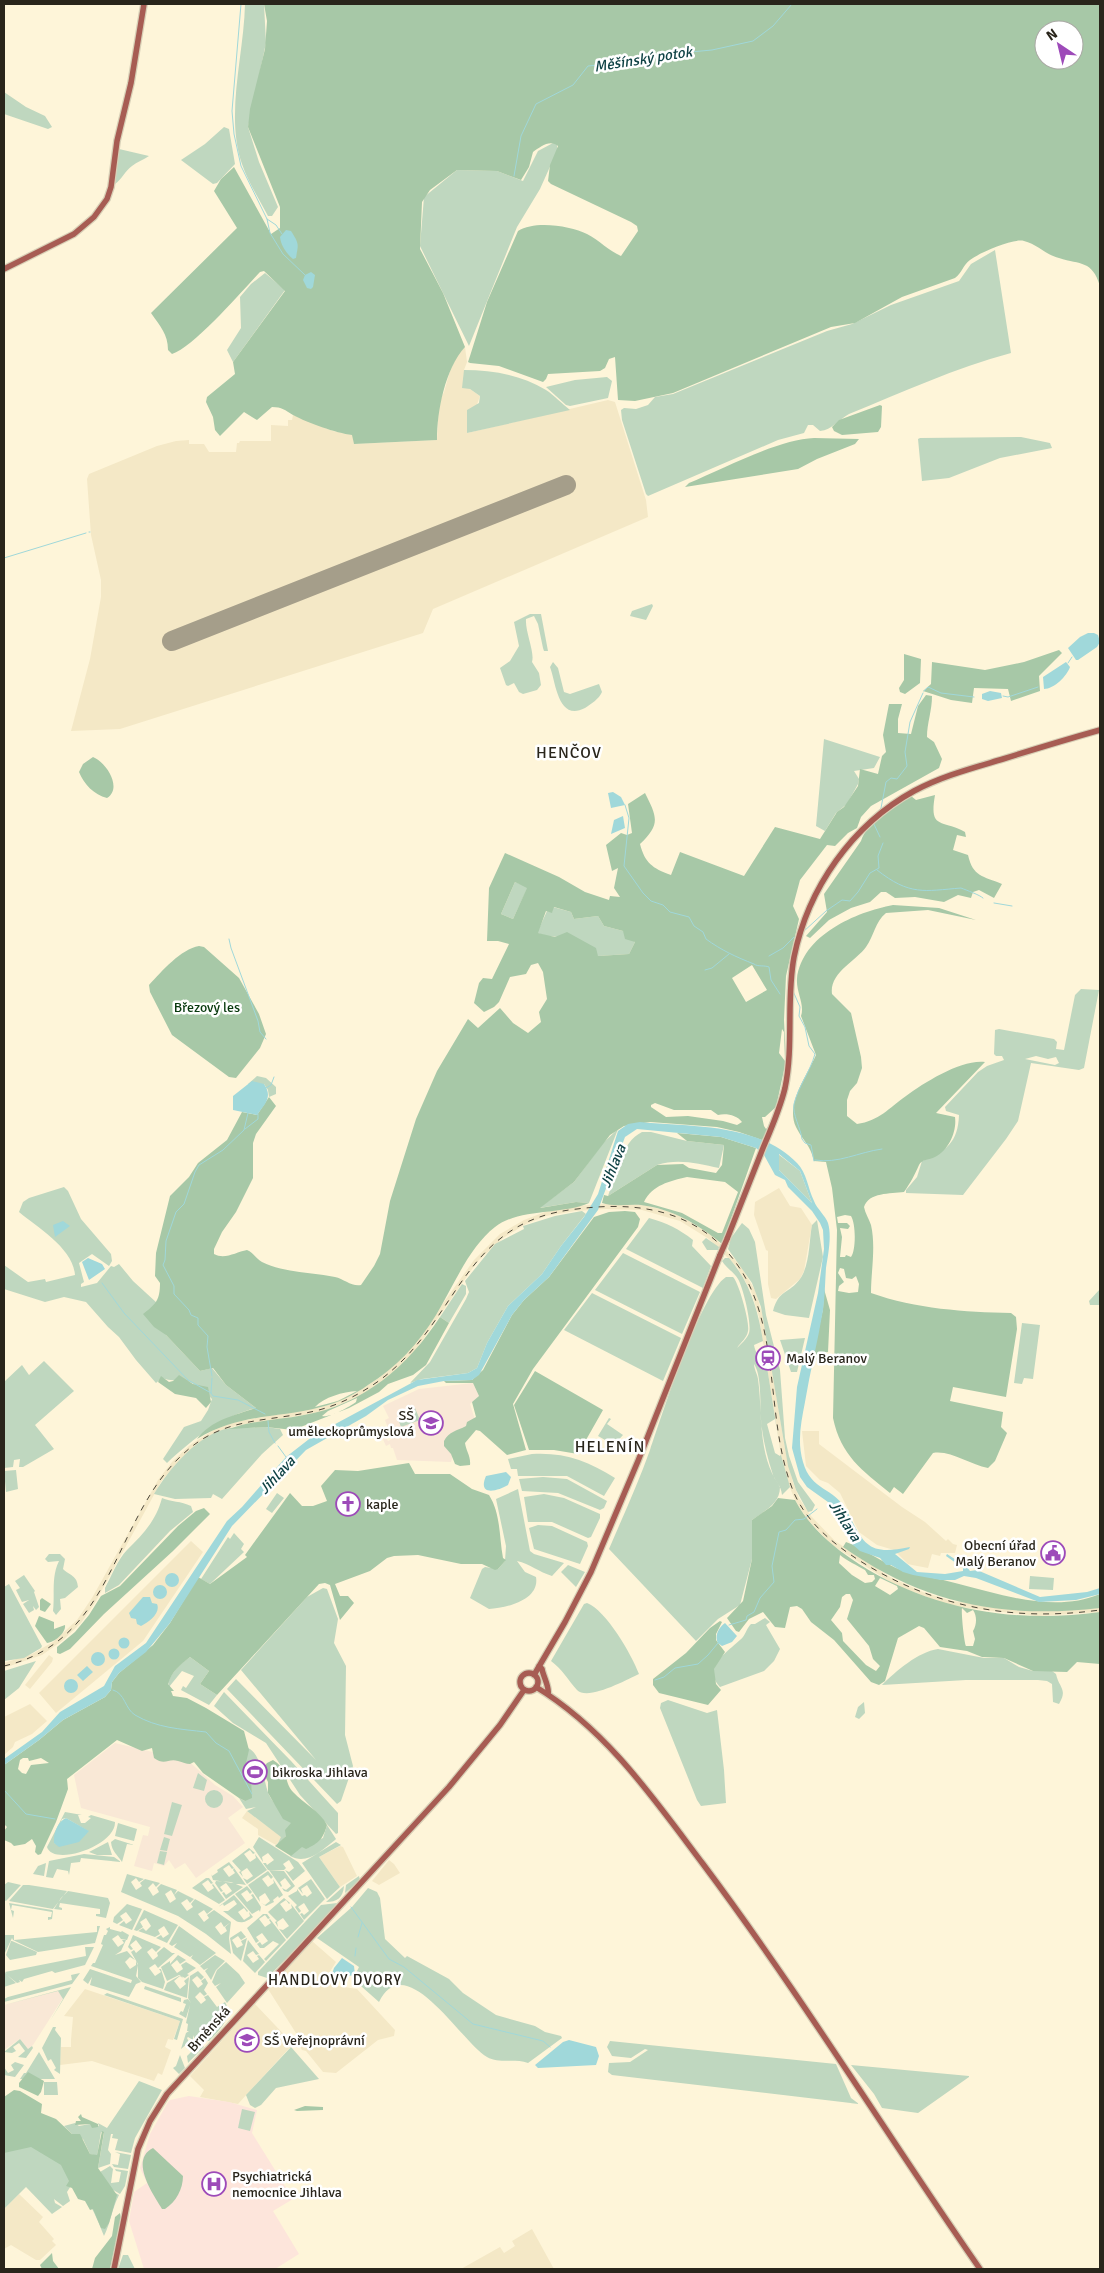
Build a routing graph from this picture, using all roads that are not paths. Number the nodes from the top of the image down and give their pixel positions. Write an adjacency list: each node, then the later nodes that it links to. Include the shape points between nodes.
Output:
1 (144, 4): 2 (main road, via 107,199 94,217 74,234)
2 (4, 269)
3 (1100, 730): 4 (main road, bridge, via 954,774 914,792 857,836 826,875 806,917 794,958 789,1062 768,1137 591,1572)
4 (539, 1666): 5 (main road); 8 (main road)
5 (534, 1675): 6 (main road, via 538,1682); 7 (main road, via 527,1674 521,1679)
6 (536, 1687): 7 (main road, via 531,1691); 8 (main road)
7 (524, 1690): 9 (main road, Brněnská, via 478,1753 161,2103 138,2149)
8 (548, 1694): 10 (main road, via 618,1754 687,1843 782,1974)
9 (114, 2269)
10 (980, 2269)

